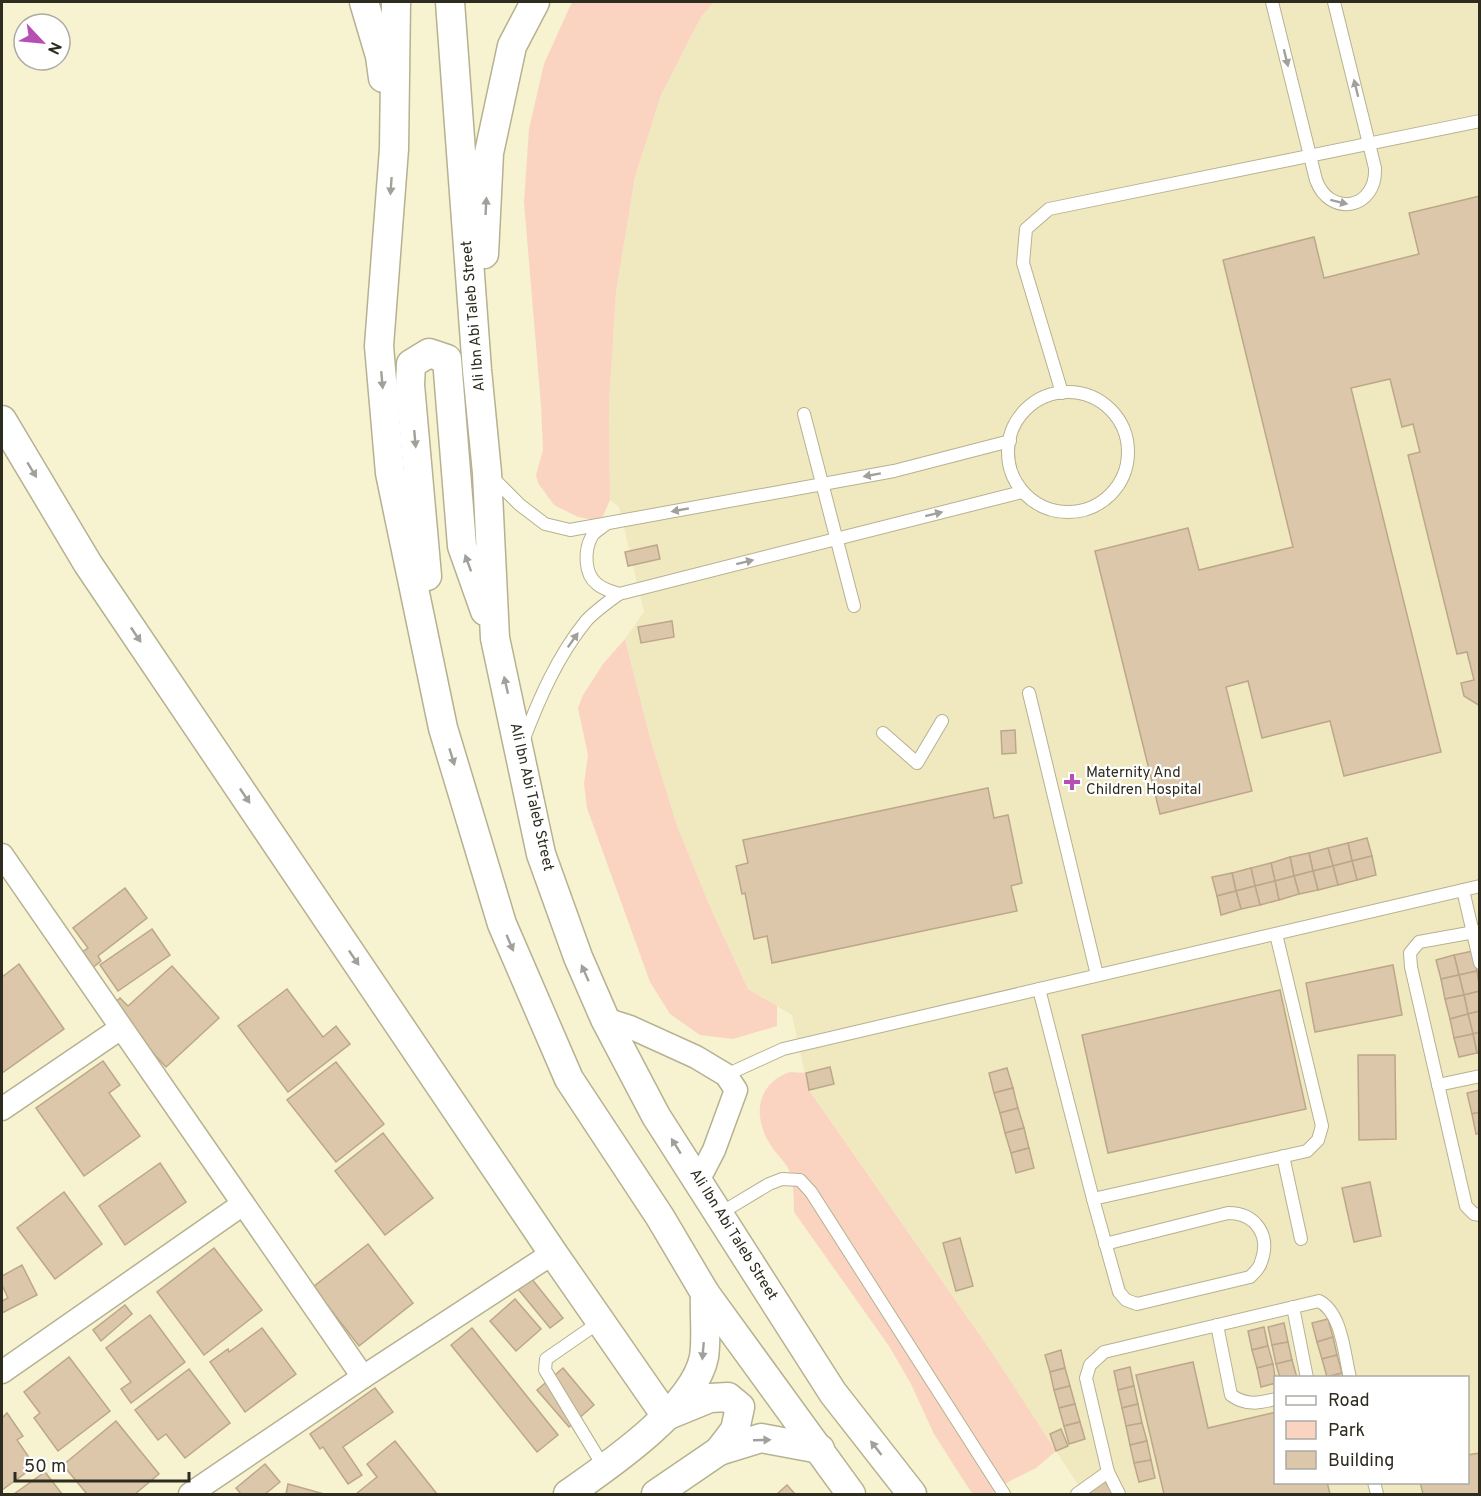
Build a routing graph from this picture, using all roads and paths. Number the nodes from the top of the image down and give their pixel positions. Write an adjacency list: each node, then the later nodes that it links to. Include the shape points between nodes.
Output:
1 (364, 2): 9 (street, via 380,56)
2 (396, 2): 9 (street)
3 (450, 2): 11 (street, Ali Ibn Abi Taleb Street)
4 (535, 2): 11 (street, one-way to 4, via 489,153 512,46)
5 (1272, 2): 10 (lane, one-way to 10)
6 (1334, 2): 8 (lane, one-way to 6)
7 (1479, 122): 8 (lane)
8 (1370, 144): 10 (lane); 10 (lane, one-way to 8, via 1326,198 1346,205 1356,203 1372,189 1376,179)
9 (394, 149): 28 (street, one-way to 28, via 379,346 390,473)
10 (1311, 156): 12 (lane, via 1049,209 1026,229 1023,263)
11 (477, 370): 16 (street, Ali Ibn Abi Taleb Street)
12 (1062, 393): 15 (lane, via 1035,402 1018,418); 18 (lane, via 1076,391 1100,400 1118,418 1128,441 1128,460 1121,480 1108,498 1088,509 1054,511)
13 (804, 414): 17 (lane)
14 (2, 420): 53 (street, one-way to 53, via 88,564)
15 (1010, 441): 17 (lane, one-way to 17, via 894,471); 18 (lane, via 1008,451)
16 (487, 472): 20 (lane, via 545,524); 25 (street, Ali Ibn Abi Taleb Street)
17 (821, 484): 19 (lane, one-way to 19); 21 (lane)
18 (1022, 492): 21 (lane, one-way to 18)
19 (607, 523): 20 (lane); 22 (lane, via 592,535)
20 (570, 530): 22 (lane)
21 (835, 539): 23 (lane, one-way to 21); 24 (lane)
22 (586, 552): 23 (lane, via 588,570 595,583)
23 (619, 594): 30 (lane, one-way to 23, via 559,660 588,619)
24 (854, 606)
25 (495, 638): 28 (street, one-way to 28, via 462,546 447,358 429,353 411,364 410,385); 30 (street, Ali Ibn Abi Taleb Street, one-way to 25)
26 (1029, 693): 37 (lane)
27 (942, 721): 29 (lane, via 917,763)
28 (443, 728): 54 (street, one-way to 54, via 502,924 569,1079 660,1216)
29 (883, 733)
30 (520, 748): 39 (street, Ali Ibn Abi Taleb Street, one-way to 30, via 541,854)
31 (2, 855): 40 (street)
32 (1479, 886): 33 (lane)
33 (1462, 890): 34 (lane); 35 (lane)
34 (1476, 931): 36 (lane); 43 (lane, via 1419,942 1410,953)
35 (1276, 934): 37 (lane); 45 (lane, via 1322,1126 1318,1140 1307,1151)
36 (1479, 963)
37 (1097, 975): 38 (lane)
38 (1039, 989): 41 (lane, via 783,1049); 47 (lane)
39 (605, 1019): 41 (street, via 696,1057); 46 (street, Ali Ibn Abi Taleb Street, one-way to 39, via 656,1116)
40 (121, 1028): 44 (street); 48 (street)
41 (726, 1075): 46 (street, via 736,1090)
42 (1479, 1076): 43 (lane)
43 (1438, 1085): 50 (lane, via 1466,1206)
44 (2, 1108)
45 (1282, 1156): 47 (lane); 51 (lane)
46 (698, 1181): 49 (street, Ali Ibn Abi Taleb Street)
47 (1093, 1199): 52 (lane)
48 (243, 1204): 58 (street); 61 (street)
49 (719, 1214): 72 (street, Ali Ibn Abi Taleb Street, one-way to 49, via 833,1393); 73 (lane, via 769,1184 782,1179 800,1180 811,1191)
50 (1479, 1215)
51 (1301, 1239)
52 (1105, 1244): 52 (lane, via 1119,1292 1137,1304 1250,1277 1261,1265 1265,1249 1253,1220 1241,1213)
53 (553, 1253): 56 (street); 61 (street)
54 (705, 1293): 63 (street, one-way to 63, via 704,1358 690,1388); 64 (street)
55 (1293, 1307): 57 (lane); 59 (lane); 60 (lane, via 1319,1301 1329,1306 1336,1317)
56 (601, 1321): 63 (street); 66 (lane, via 546,1359 545,1370)
57 (1217, 1325): 62 (lane, via 1232,1395 1252,1404); 67 (lane, via 1104,1352 1090,1365 1086,1378)
58 (2, 1372)
59 (1307, 1376)
60 (1350, 1376)
61 (363, 1377): 68 (street)
62 (1274, 1399)
63 (666, 1416): 65 (street, via 710,1398 728,1397 740,1407 735,1430); 66 (street)
64 (819, 1449): 65 (street, one-way to 64, via 761,1438); 71 (street)
65 (718, 1451): 70 (street)
66 (605, 1469): 69 (street)
67 (1108, 1472): 74 (lane); 75 (lane)
68 (190, 1494)
69 (568, 1494)
70 (656, 1494)
71 (851, 1494)
72 (912, 1494)
73 (1004, 1494)
74 (1077, 1494)
75 (1119, 1494)

